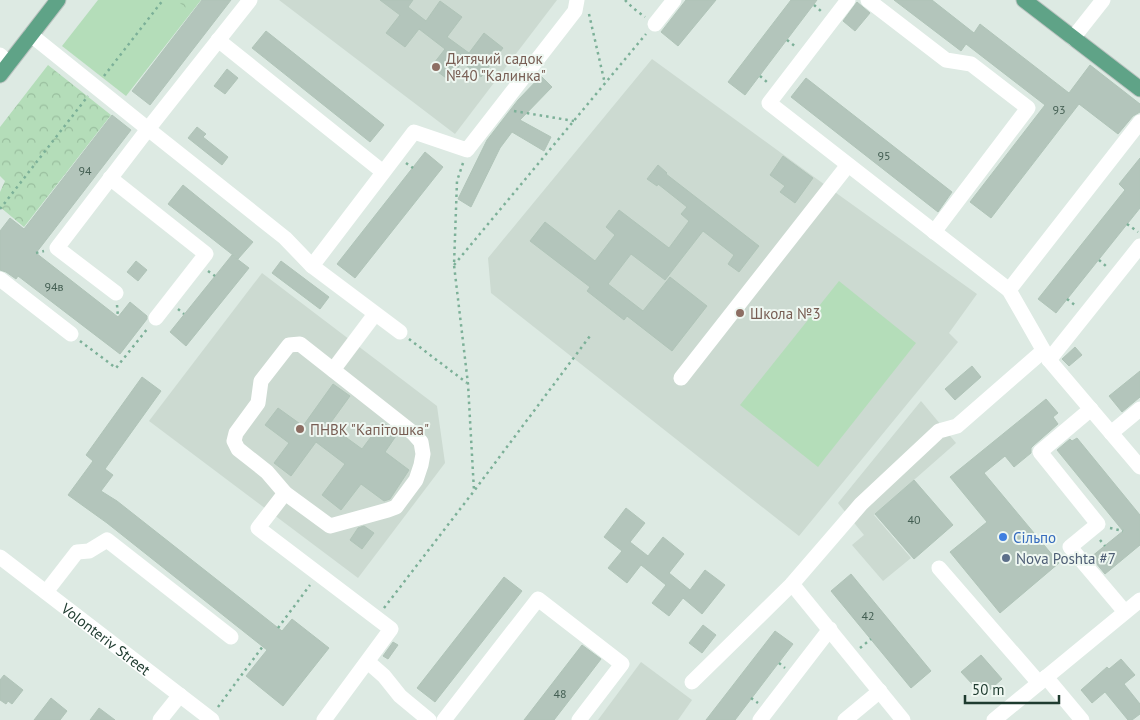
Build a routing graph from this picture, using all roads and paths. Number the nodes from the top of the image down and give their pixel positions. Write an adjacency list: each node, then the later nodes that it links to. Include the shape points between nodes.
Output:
1 (58, 0): 12 (main road)
2 (163, 0): 18 (path)
3 (250, 0): 14 (street)
4 (625, 0): 11 (path)
5 (674, 0): 11 (street)
6 (848, 0): 25 (street, via 769,103)
7 (868, 0): 30 (street, via 946,60 971,64 1028,108)
8 (1026, 0): 13 (main road)
9 (1103, 0): 13 (street)
10 (583, 5): 17 (path); 20 (street)
11 (655, 24): 17 (path)
12 (31, 35): 15 (main road); 18 (street)
13 (1073, 38): 19 (main road)
14 (218, 40): 23 (street); 26 (street)
15 (5, 59): 16 (main road)
16 (0, 76)
17 (605, 84): 21 (path)
18 (95, 86): 23 (street); 28 (path)
19 (1140, 89)
20 (499, 109): 21 (path); 24 (street)
21 (574, 121): 33 (path)
22 (1140, 122): 36 (street)
23 (148, 129): 27 (street); 34 (street, via 284,238)
24 (467, 150): 26 (street, via 414,132); 33 (path, via 457,182)
25 (848, 165): 30 (street); 45 (street)
26 (384, 172): 34 (street)
27 (110, 178): 37 (street, via 56,248); 39 (street, via 206,254)
28 (0, 209)
29 (1128, 224): 31 (path)
30 (934, 232): 36 (street)
31 (1140, 234)
32 (1140, 246): 43 (street)
33 (454, 265): 46 (path)
34 (312, 266): 38 (street)
35 (0, 279): 41 (street)
36 (1009, 290): 43 (street)
37 (116, 293)
38 (375, 314): 40 (street); 44 (street)
39 (156, 318): 41 (path, via 116,368)
40 (400, 332): 46 (path)
41 (71, 334)
42 (590, 336): 51 (path)
43 (1046, 355): 47 (street); 56 (street, via 958,426 939,431 861,504)
44 (333, 370): 52 (street, via 300,344 289,345 261,381 258,403 236,433 234,441 238,449 267,472); 52 (street, via 421,442 421,465 416,480 396,507 330,526)
45 (681, 378)
46 (468, 384): 51 (path)
47 (1090, 409): 49 (street); 59 (street, via 1040,452 1098,524 1070,547)
48 (1140, 410): 49 (street)
49 (1111, 433): 50 (street)
50 (1140, 467)
51 (474, 491): 60 (path)
52 (285, 493): 55 (street, via 258,528)
53 (0, 557): 57 (street, Volonteriv Street)
54 (939, 568): 66 (street)
55 (319, 574): 60 (street); 61 (path)
56 (792, 584): 62 (street); 67 (street)
57 (46, 592): 63 (street, via 78,552 90,551 107,540); 69 (street, Volonteriv Street)
58 (1140, 600): 59 (street)
59 (1125, 612): 66 (street)
60 (376, 618): 65 (street, via 391,629)
61 (278, 628)
62 (830, 629): 68 (street); 76 (street)
63 (231, 638)
64 (263, 646): 70 (path)
65 (368, 662): 72 (street); 73 (street, via 400,696)
66 (1043, 680): 79 (street); 80 (street)
67 (692, 682)
68 (880, 691): 77 (street); 78 (street)
69 (180, 695): 70 (street, Volonteriv Street); 71 (street)
70 (211, 719)
71 (160, 720)
72 (324, 720)
73 (429, 720)
74 (444, 720): 75 (street, via 538,599 622,664)
75 (579, 720)
76 (760, 720)
77 (845, 720)
78 (904, 720)
79 (994, 720)
80 (1082, 720)

